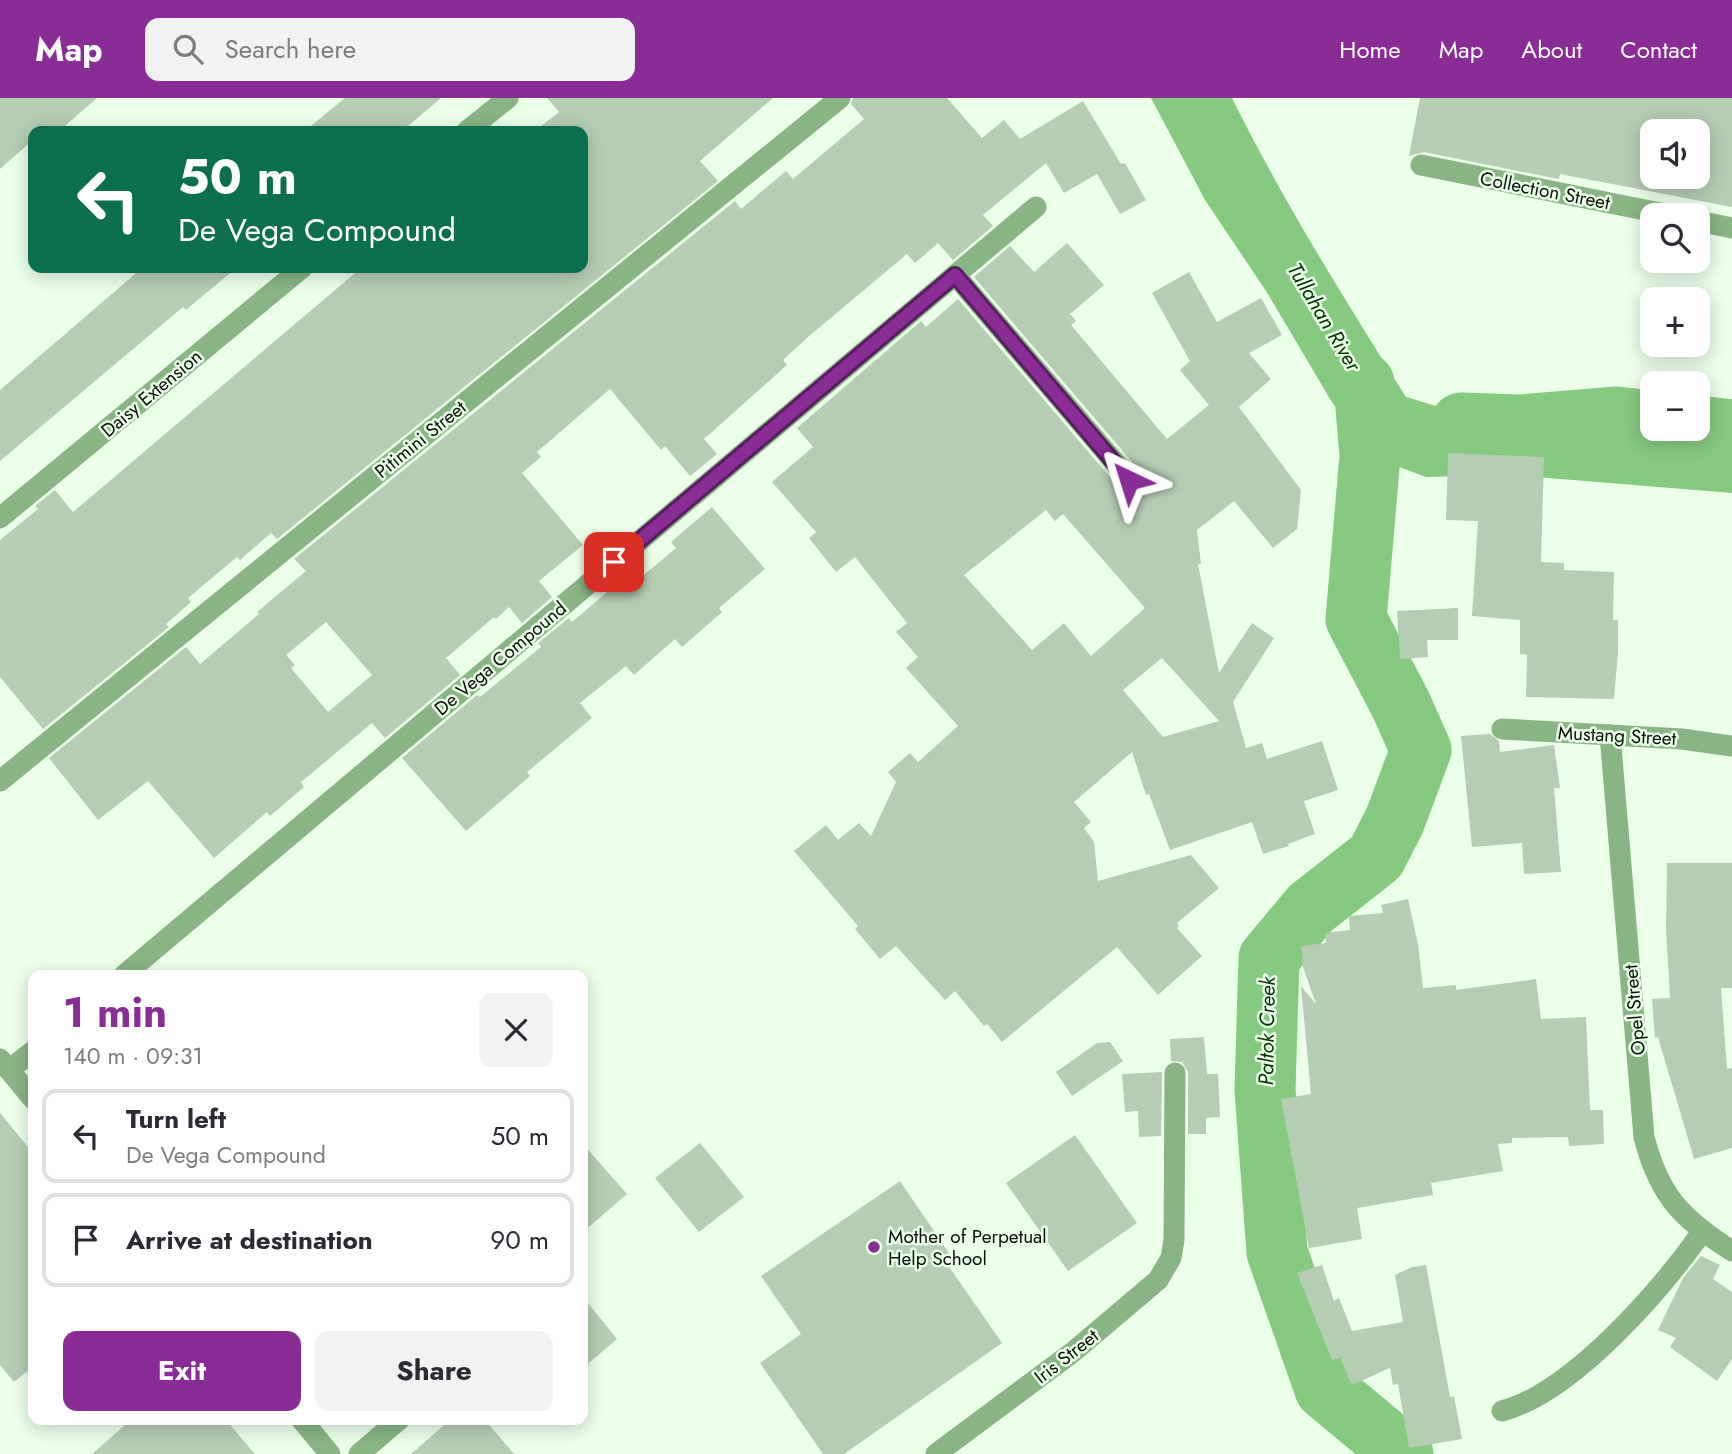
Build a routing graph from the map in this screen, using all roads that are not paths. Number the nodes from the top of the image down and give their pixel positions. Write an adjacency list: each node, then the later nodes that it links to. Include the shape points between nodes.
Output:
1 (508, 98): 3 (street)
2 (841, 98): 16 (street, Pitimini Street)
3 (473, 126)
4 (1420, 165): 6 (street, Collection Street)
5 (1036, 207): 10 (street, De Vega Compound)
6 (1640, 209)
7 (1710, 223): 8 (street)
8 (1732, 228)
9 (296, 273): 12 (street, Daisy Extension)
10 (955, 275): 11 (street); 17 (street, De Vega Compound)
11 (1129, 480)
12 (0, 518)
13 (1502, 729): 14 (street, Mustang Street)
14 (1611, 735): 15 (street, Mustang Street); 22 (street, Opel Street, via 1644,1137 1651,1165 1666,1193)
15 (1732, 746)
16 (0, 780)
17 (130, 970)
18 (28, 1053): 19 (street)
19 (4, 1064): 21 (street)
20 (1175, 1073): 29 (street, Iris Street, via 1174,1240 1171,1258 1158,1280 1073,1352)
21 (28, 1093)
22 (1702, 1232): 23 (street, Opel Street); 24 (street, via 1636,1314 1593,1354 1555,1385)
23 (1732, 1251)
24 (1502, 1411)
25 (306, 1425): 27 (street)
26 (393, 1425): 28 (street)
27 (330, 1454)
28 (359, 1454)
29 (936, 1454)

